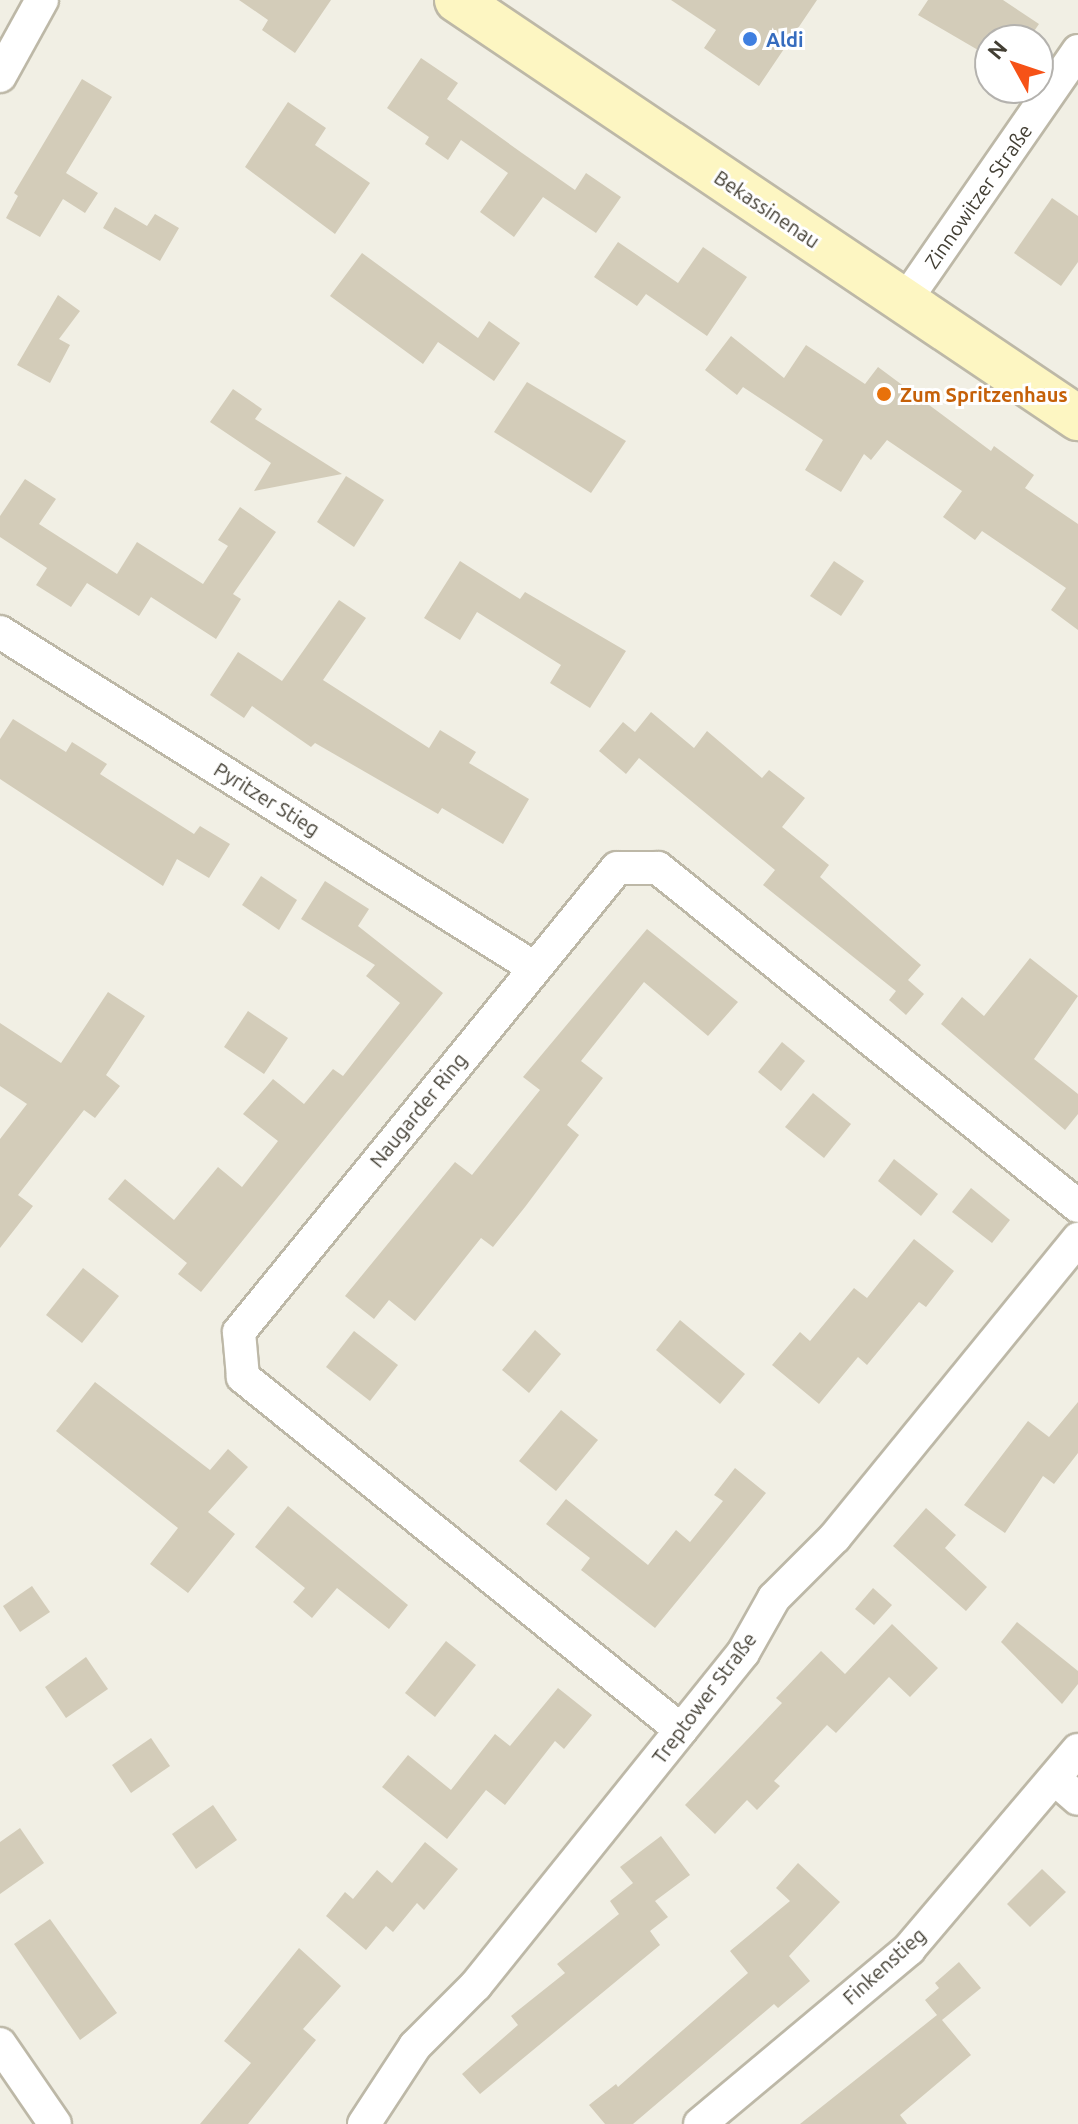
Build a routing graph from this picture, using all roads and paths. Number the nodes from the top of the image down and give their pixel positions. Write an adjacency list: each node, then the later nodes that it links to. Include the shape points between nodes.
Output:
1 (42, 0): 4 (street)
2 (457, 0): 5 (street, Bekassinenau)
3 (1078, 51): 5 (street, Zinnowitzer Straße)
4 (0, 76)
5 (905, 301): 6 (street, Bekassinenau)
6 (1078, 418)
7 (0, 632): 8 (street, Pyritzer Stieg)
8 (533, 967): 9 (street, Naugarder Ring, via 617,868 658,868); 11 (street, Naugarder Ring, via 239,1332 243,1377)
9 (1078, 1206)
10 (1078, 1239): 11 (street, Treptower Straße, via 835,1537 774,1598 743,1653)
11 (681, 1730): 16 (street, Treptower Straße, via 476,1985 415,2046)
12 (1078, 1750): 13 (street, Finkenstieg)
13 (1066, 1789): 17 (street, Finkenstieg, via 909,1949)
14 (0, 2044): 15 (street)
15 (55, 2124)
16 (364, 2124)
17 (700, 2124)

